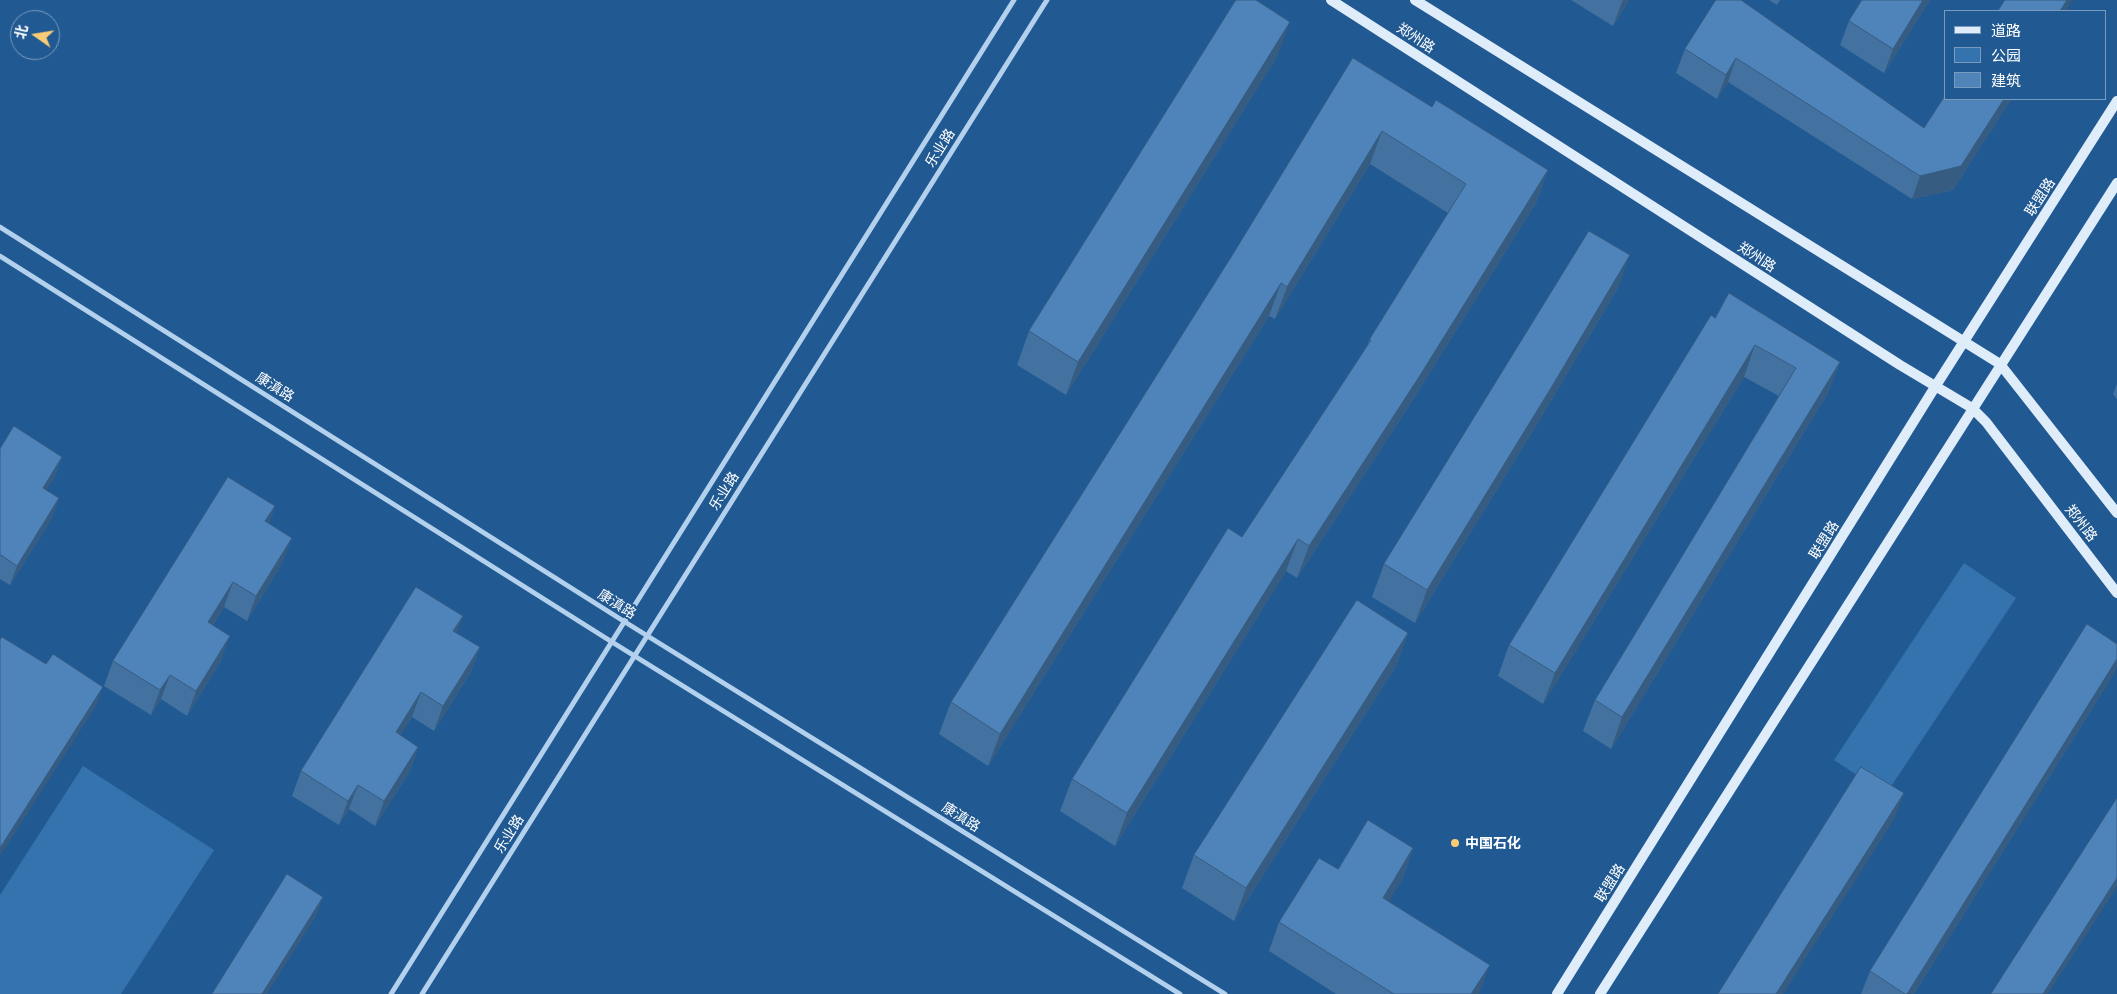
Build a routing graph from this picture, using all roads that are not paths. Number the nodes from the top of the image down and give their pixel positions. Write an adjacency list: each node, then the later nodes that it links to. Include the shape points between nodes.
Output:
1 (1014, 0): 15 (street, 乐业路)
2 (1047, 0): 16 (street, 乐业路)
3 (1331, 0): 11 (main road, 郑州路)
4 (1415, 0): 9 (main road)
5 (2117, 101): 9 (main road, 联盟路)
6 (2117, 183): 10 (main road)
7 (0, 227): 15 (street, 康滇路)
8 (0, 256): 17 (street)
9 (1964, 341): 10 (main road); 11 (main road, 联盟路)
10 (2000, 364): 12 (main road); 13 (main road)
11 (1935, 387): 12 (main road, 郑州路); 23 (main road, 联盟路)
12 (1972, 408): 14 (main road, 郑州路); 24 (main road)
13 (2117, 513)
14 (2117, 593)
15 (625, 622): 16 (street, 康滇路); 17 (street, 乐业路)
16 (646, 635): 18 (street, 乐业路); 22 (street, 康滇路)
17 (612, 642): 18 (street); 19 (street, 乐业路)
18 (634, 656): 20 (street, 乐业路); 21 (street)
19 (391, 994)
20 (422, 994)
21 (1180, 994)
22 (1225, 994)
23 (1557, 994)
24 (1600, 994)

